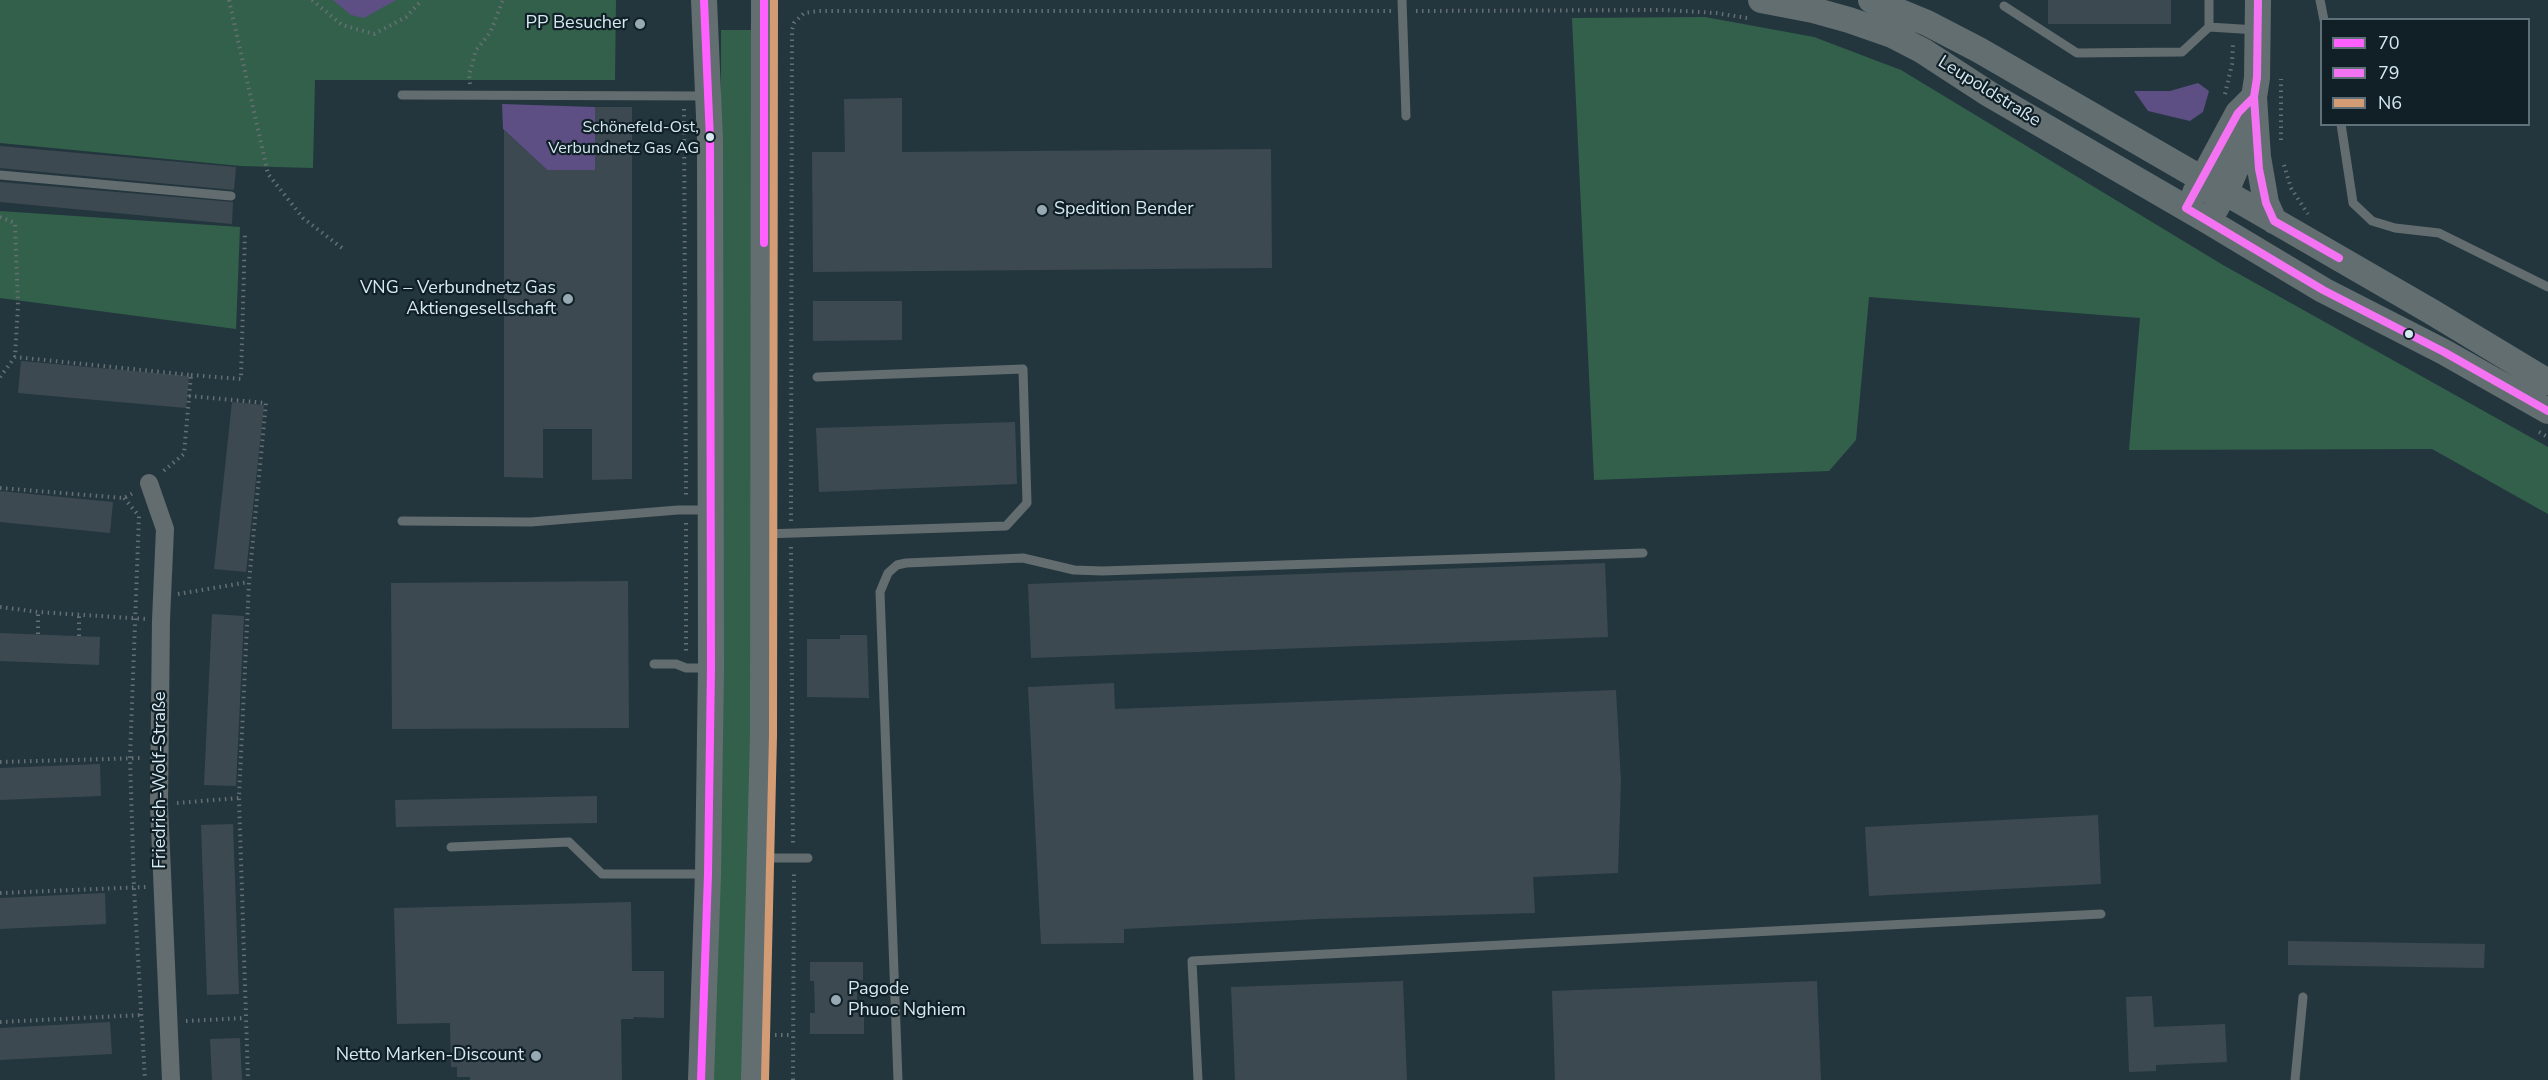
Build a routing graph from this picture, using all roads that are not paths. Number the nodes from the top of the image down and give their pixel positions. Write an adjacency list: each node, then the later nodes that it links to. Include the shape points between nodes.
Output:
1 (704, 0): 14 (main road)
2 (764, 0): 32 (main road)
3 (1402, 0): 16 (lane)
4 (1871, 0): 19 (main road, Leupoldstraße, via 1979,50)
5 (2209, 0): 11 (lane)
6 (2258, 0): 12 (main road)
7 (2320, 0): 10 (lane)
8 (2004, 6): 11 (lane, via 2077,53 2182,52)
9 (1755, 9): 22 (main road, Leupoldstraße, via 1813,10 1892,35)
10 (2324, 18)
11 (2209, 27): 12 (lane)
12 (2246, 30): 15 (main road, via 2258,78)
13 (402, 95): 14 (lane)
14 (696, 96): 30 (main road)
15 (2256, 108): 19 (main road, via 2238,113); 20 (main road); 24 (main road, via 2262,184)
16 (1406, 116)
17 (2341, 126): 25 (lane, via 2353,203 2372,221 2394,228 2439,233)
18 (0, 175): 21 (lane)
19 (2202, 179): 20 (main road, Leupoldstraße); 22 (main road)
20 (2225, 193): 23 (main road); 24 (main road, Leupoldstraße)
21 (231, 196)
22 (2186, 208): 23 (main road, Leupoldstraße)
23 (2208, 221): 28 (main road, Leupoldstraße, via 2323,290 2489,376)
24 (2274, 221): 27 (main road, Leupoldstraße)
25 (2548, 287)
26 (817, 377): 32 (lane, via 1023,369 1027,503 1006,526)
27 (2548, 382)
28 (2543, 421)
29 (149, 483): 42 (street, Friedrich-Wolf-Straße, via 165,529 158,759)
30 (699, 510): 31 (lane, via 531,522); 35 (main road)
31 (402, 521)
32 (763, 534): 37 (main road)
33 (1643, 553): 45 (lane, via 1102,571 1074,570 1023,558 897,565 888,573 880,592)
34 (654, 664): 35 (lane)
35 (699, 668): 39 (main road)
36 (452, 847): 39 (lane, via 569,842 602,874)
37 (760, 858): 38 (lane); 44 (main road)
38 (808, 858)
39 (708, 874): 43 (main road)
40 (2101, 914): 46 (lane, via 1192,961)
41 (2303, 998): 47 (lane)
42 (171, 1080)
43 (700, 1080)
44 (754, 1080)
45 (898, 1080)
46 (1198, 1080)
47 (2295, 1080)

